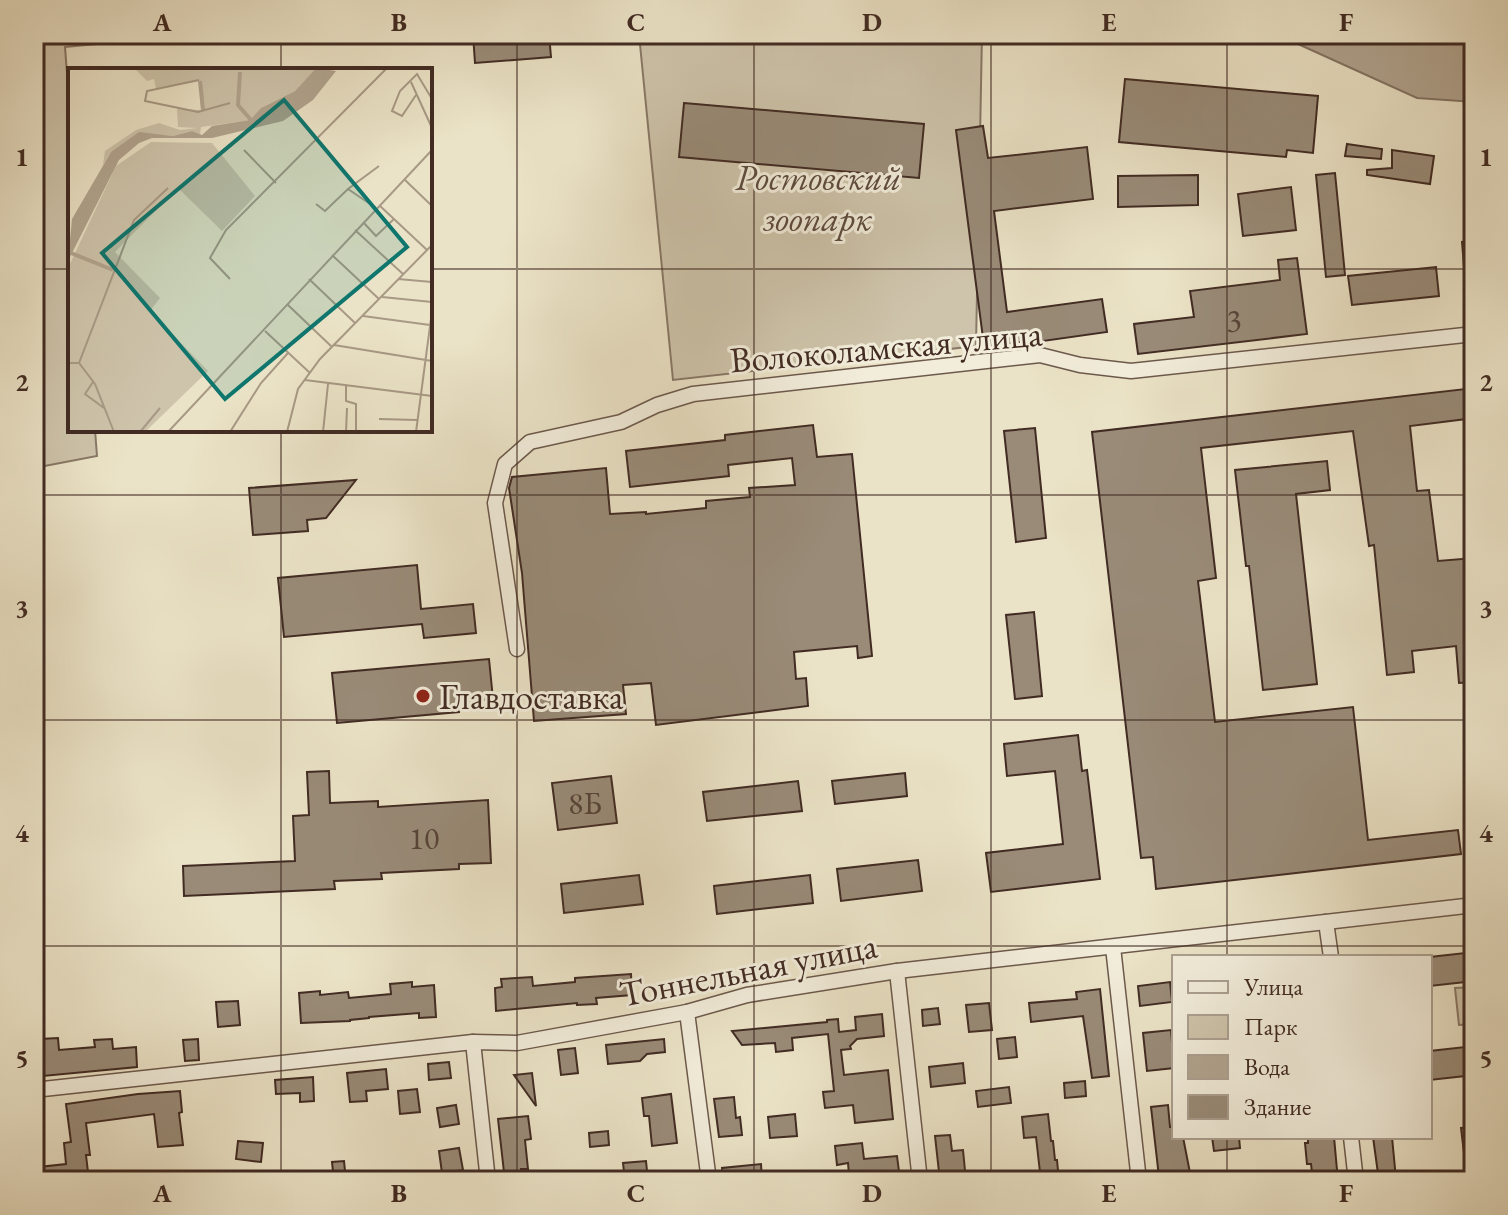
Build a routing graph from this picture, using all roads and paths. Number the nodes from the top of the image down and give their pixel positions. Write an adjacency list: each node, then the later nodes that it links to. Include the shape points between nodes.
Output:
1 (1474, 334): 2 (street, Волоколамская улица, via 1131,371 1040,355 719,391 657,405 621,422 530,442 505,464 495,503)
2 (517, 649)
3 (1474, 905): 4 (street, Тоннельная улица)
4 (1326, 922): 5 (street, Тоннельная улица); 6 (street)
5 (1113, 947): 7 (street, Тоннельная улица); 15 (street)
6 (1331, 955)
7 (897, 971): 8 (street, Тоннельная улица, via 747,995); 14 (street)
8 (687, 1012): 9 (street, Тоннельная улица, via 517,1043); 13 (street)
9 (473, 1042): 10 (street, Тоннельная улица); 12 (street)
10 (34, 1090)
11 (1351, 1139): 16 (street)
12 (488, 1181)
13 (709, 1181)
14 (920, 1181)
15 (1139, 1181)
16 (1356, 1181)

